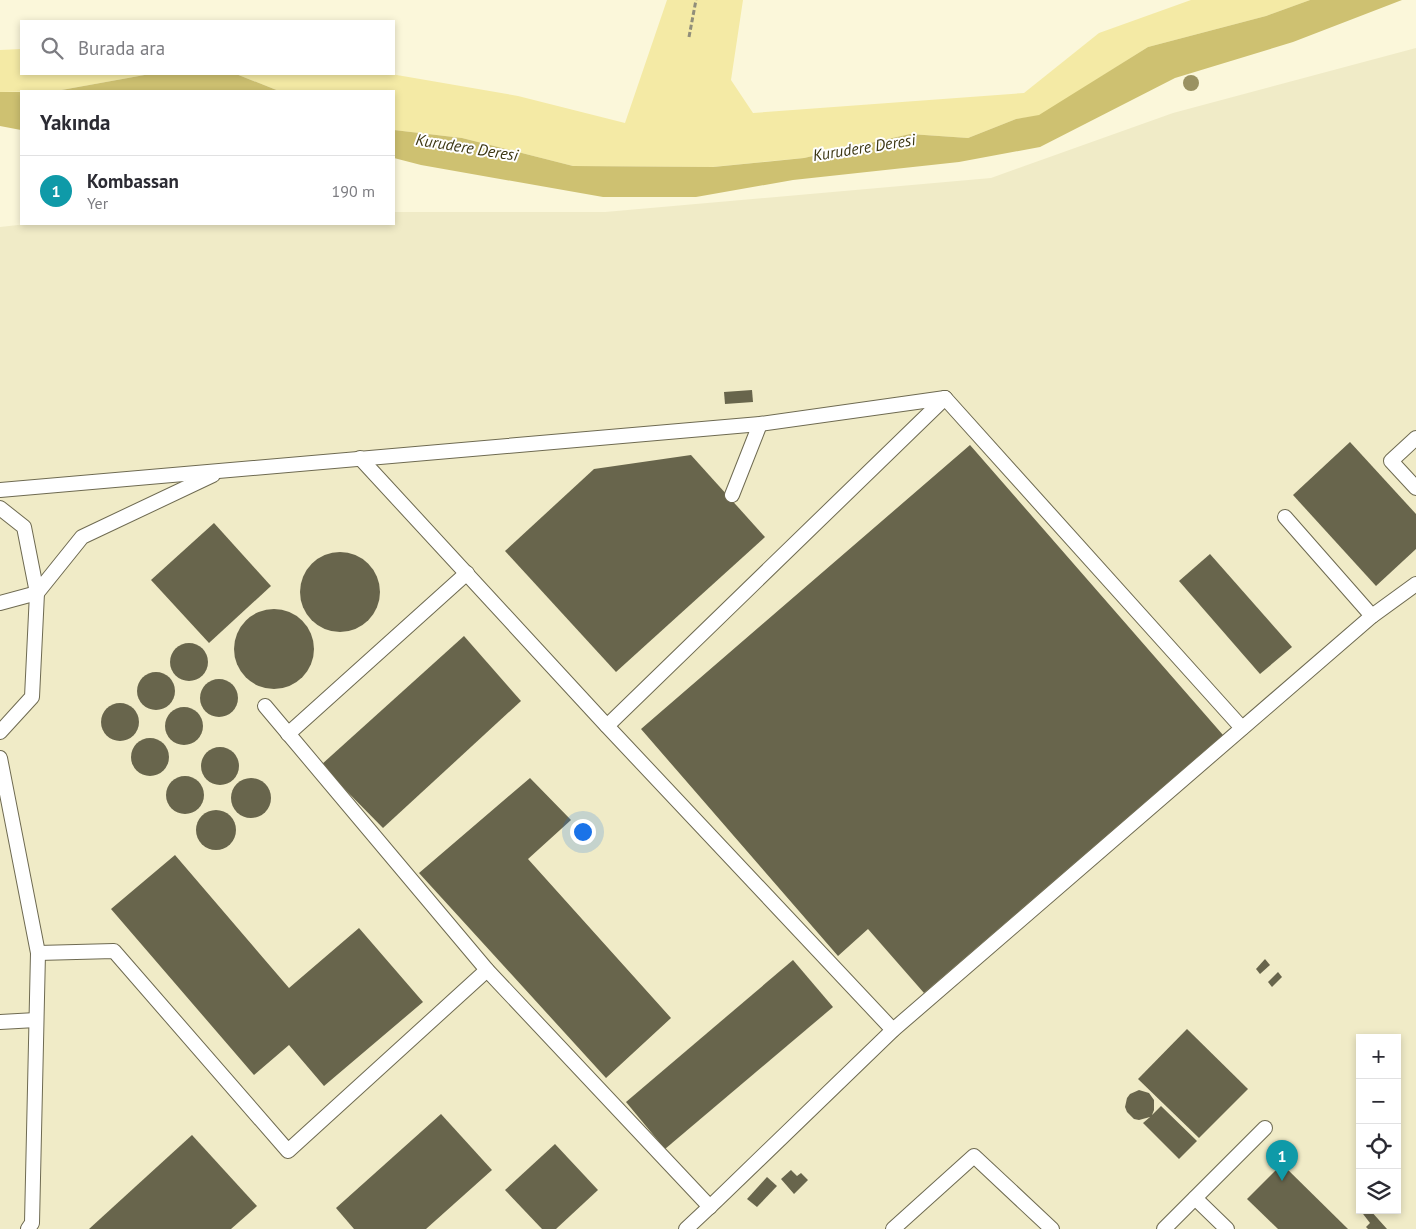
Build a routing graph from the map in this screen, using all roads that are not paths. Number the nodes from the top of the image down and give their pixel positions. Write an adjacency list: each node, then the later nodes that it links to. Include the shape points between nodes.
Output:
1 (945, 398): 2 (lane); 17 (lane); 18 (lane)
2 (760, 424): 4 (lane); 8 (lane)
3 (1416, 438): 6 (lane, via 1391,461)
4 (360, 458): 5 (lane); 11 (lane)
5 (223, 470): 7 (lane); 13 (lane, via 82,537)
6 (1416, 488)
7 (0, 490)
8 (732, 495)
9 (0, 508): 13 (lane, via 24,527)
10 (1284, 516): 15 (lane)
11 (466, 573): 17 (lane); 20 (lane)
12 (1416, 584): 15 (lane)
13 (37, 593): 14 (lane); 19 (lane, via 32,696)
14 (0, 603)
15 (1372, 616): 18 (lane)
16 (265, 706): 20 (lane)
17 (607, 726): 26 (lane)
18 (1242, 728): 26 (lane)
19 (0, 732)
20 (288, 734): 23 (lane)
21 (0, 758): 22 (lane)
22 (38, 953): 23 (lane, via 114,951 288,1150); 24 (lane)
23 (487, 970): 29 (lane)
24 (36, 1020): 25 (lane); 30 (lane, via 32,1223)
25 (0, 1022)
26 (893, 1030): 29 (lane)
27 (1265, 1128): 28 (lane)
28 (1195, 1198): 34 (lane); 35 (lane)
29 (710, 1207): 31 (lane)
30 (28, 1229)
31 (686, 1229)
32 (893, 1229): 33 (lane, via 974,1156)
33 (1052, 1229)
34 (1164, 1229)
35 (1227, 1229)

